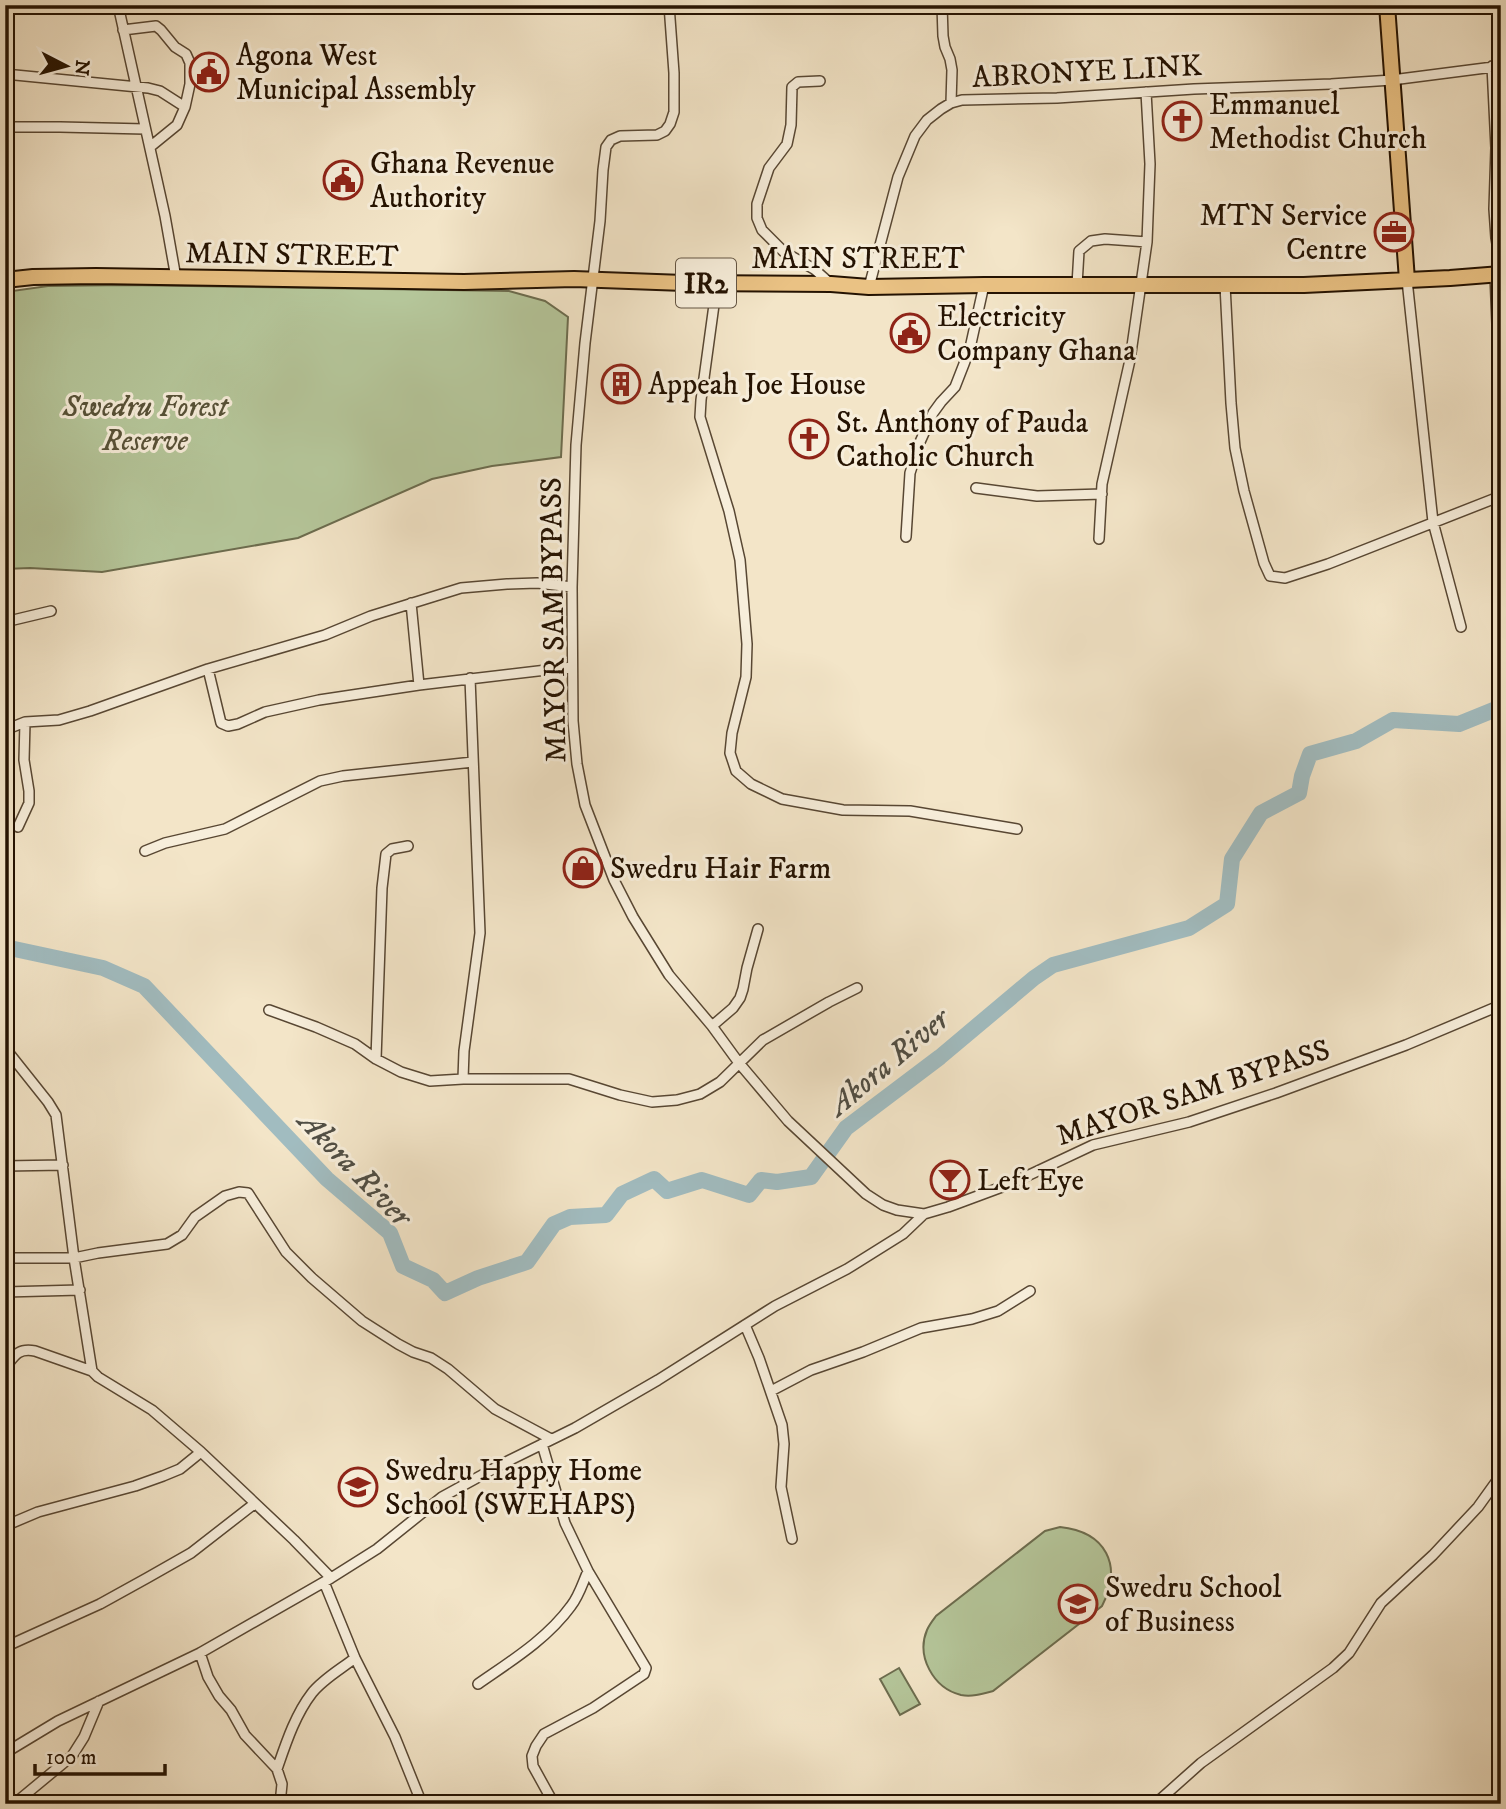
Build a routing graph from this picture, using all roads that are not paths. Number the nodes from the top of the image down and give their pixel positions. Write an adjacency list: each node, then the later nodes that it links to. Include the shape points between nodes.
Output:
1 (118, 5): 5 (street)
2 (669, 5): 22 (street, MAYOR SAM BYPASS, via 674,113 665,131 620,136 606,147)
3 (942, 5): 12 (street, via 944,47 952,70)
4 (1387, 5): 8 (main road)
5 (123, 30): 10 (street); 13 (street, via 156,26 186,54 190,84)
6 (1497, 66): 8 (street, ABRONYE LINK); 17 (street)
7 (5, 74): 10 (street)
8 (1392, 80): 11 (street, ABRONYE LINK); 23 (main road)
9 (820, 81): 25 (street, via 798,82 792,87 786,144 769,168 757,218 762,230 784,252)
10 (135, 86): 13 (street, via 160,91); 15 (street)
11 (1146, 92): 12 (street, ABRONYE LINK); 18 (street, via 1150,164)
12 (951, 103): 30 (street, ABRONYE LINK, via 927,120 915,136 892,196)
13 (185, 107): 16 (street, via 177,125)
14 (5, 127): 15 (street)
15 (145, 130): 16 (street)
16 (150, 147): 20 (street)
17 (1497, 183): 19 (street)
18 (1147, 242): 27 (street, via 1091,241 1079,251); 28 (street)
19 (1499, 271): 23 (main road, MAIN STREET); 31 (street)
20 (176, 278): 21 (main road, MAIN STREET / IR2); 22 (main road, MAIN STREET / IR2)
21 (5, 280)
22 (593, 280): 24 (main road, MAIN STREET / IR2); 39 (street, MAYOR SAM BYPASS, via 576,445)
23 (1408, 280): 29 (main road, MAIN STREET / IR2); 36 (street)
24 (717, 283): 25 (main road, MAIN STREET / IR2); 52 (street, via 701,416 740,560 747,644 746,677 730,753 736,771 782,799 843,810 910,811)
25 (831, 284): 30 (main road, MAIN STREET / IR2)
26 (984, 285): 27 (main road, MAIN STREET / IR2); 30 (main road, MAIN STREET / IR2); 37 (street, via 970,348 955,387 933,413 910,473)
27 (1077, 285): 28 (main road, MAIN STREET / IR2)
28 (1142, 285): 29 (main road, MAIN STREET / IR2); 34 (street)
29 (1225, 285): 36 (street, via 1235,448 1270,576 1285,578 1328,564)
30 (869, 287)
31 (1499, 329): 32 (street)
32 (1501, 423)
33 (976, 488): 34 (street, via 1037,496)
34 (1102, 494): 38 (street)
35 (1501, 496): 36 (street)
36 (1433, 522): 43 (street)
37 (906, 537)
38 (1100, 539)
39 (572, 587): 40 (street, via 537,583 461,588); 44 (street, MAYOR SAM BYPASS)
40 (411, 603): 45 (street, via 325,635); 47 (street)
41 (51, 611): 42 (street)
42 (5, 622)
43 (1461, 627)
44 (572, 667): 46 (street); 59 (street, MAYOR SAM BYPASS, via 577,764 599,844 633,917 669,975)
45 (208, 669): 47 (street, via 221,723 228,726 289,706); 48 (street, via 59,720)
46 (470, 678): 47 (street); 50 (street)
47 (419, 685)
48 (25, 722): 49 (street); 51 (street, via 29,803)
49 (5, 730)
50 (473, 762): 54 (street, via 320,781 225,829); 63 (street, via 480,933)
51 (18, 827)
52 (1017, 829)
53 (408, 846): 61 (street, via 386,855)
54 (145, 851)
55 (758, 929): 59 (street, via 740,998)
56 (857, 988): 62 (street, via 785,1026)
57 (1501, 1005): 66 (street, MAYOR SAM BYPASS, via 1276,1093 1189,1122 1093,1145 1010,1184)
58 (269, 1010): 61 (street, via 355,1044)
59 (712, 1026): 62 (street, MAYOR SAM BYPASS)
60 (5, 1048): 64 (street, via 56,1115)
61 (376, 1059): 63 (street, via 430,1081)
62 (739, 1063): 63 (street, via 700,1094 652,1102 569,1079); 66 (street, MAYOR SAM BYPASS, via 788,1121 866,1194 897,1210)
63 (463, 1079)
64 (63, 1165): 65 (street); 68 (street)
65 (5, 1166)
66 (924, 1214): 72 (street, via 881,1249)
67 (5, 1258): 68 (street)
68 (74, 1258): 69 (street); 76 (street, via 167,1244 225,1196 248,1193 286,1252 362,1321 448,1369 495,1409)
69 (80, 1290): 71 (street); 74 (street)
70 (1030, 1291): 75 (street, via 998,1311 920,1328 811,1370)
71 (5, 1292)
72 (745, 1325): 75 (street); 76 (street, via 658,1380)
73 (5, 1368): 74 (street, via 25,1350)
74 (92, 1371): 77 (street, via 152,1410)
75 (771, 1391): 81 (street, via 782,1425 781,1487)
76 (546, 1441): 82 (street, via 565,1523); 83 (street, via 442,1497 377,1549)
77 (201, 1452): 79 (street); 80 (street, via 163,1476)
78 (1501, 1475): 95 (street, via 1478,1507 1381,1603 1349,1653 1201,1763)
79 (254, 1504): 83 (street, via 294,1540); 84 (street, via 191,1553 158,1572)
80 (5, 1526)
81 (792, 1539)
82 (588, 1571): 87 (street, via 573,1604 552,1628); 94 (street, via 646,1668 644,1674 593,1708 544,1734 532,1756 533,1766)
83 (328, 1580): 85 (street); 86 (street)
84 (5, 1647)
85 (200, 1653): 88 (street); 90 (street, via 208,1677 244,1735)
86 (355, 1658): 90 (street, via 311,1694 298,1714); 93 (street)
87 (478, 1684)
88 (99, 1701): 89 (street); 92 (street, via 72,1756)
89 (5, 1753)
90 (277, 1769): 91 (street)
91 (283, 1803)
92 (14, 1804)
93 (422, 1804)
94 (554, 1804)
95 (1155, 1804)

